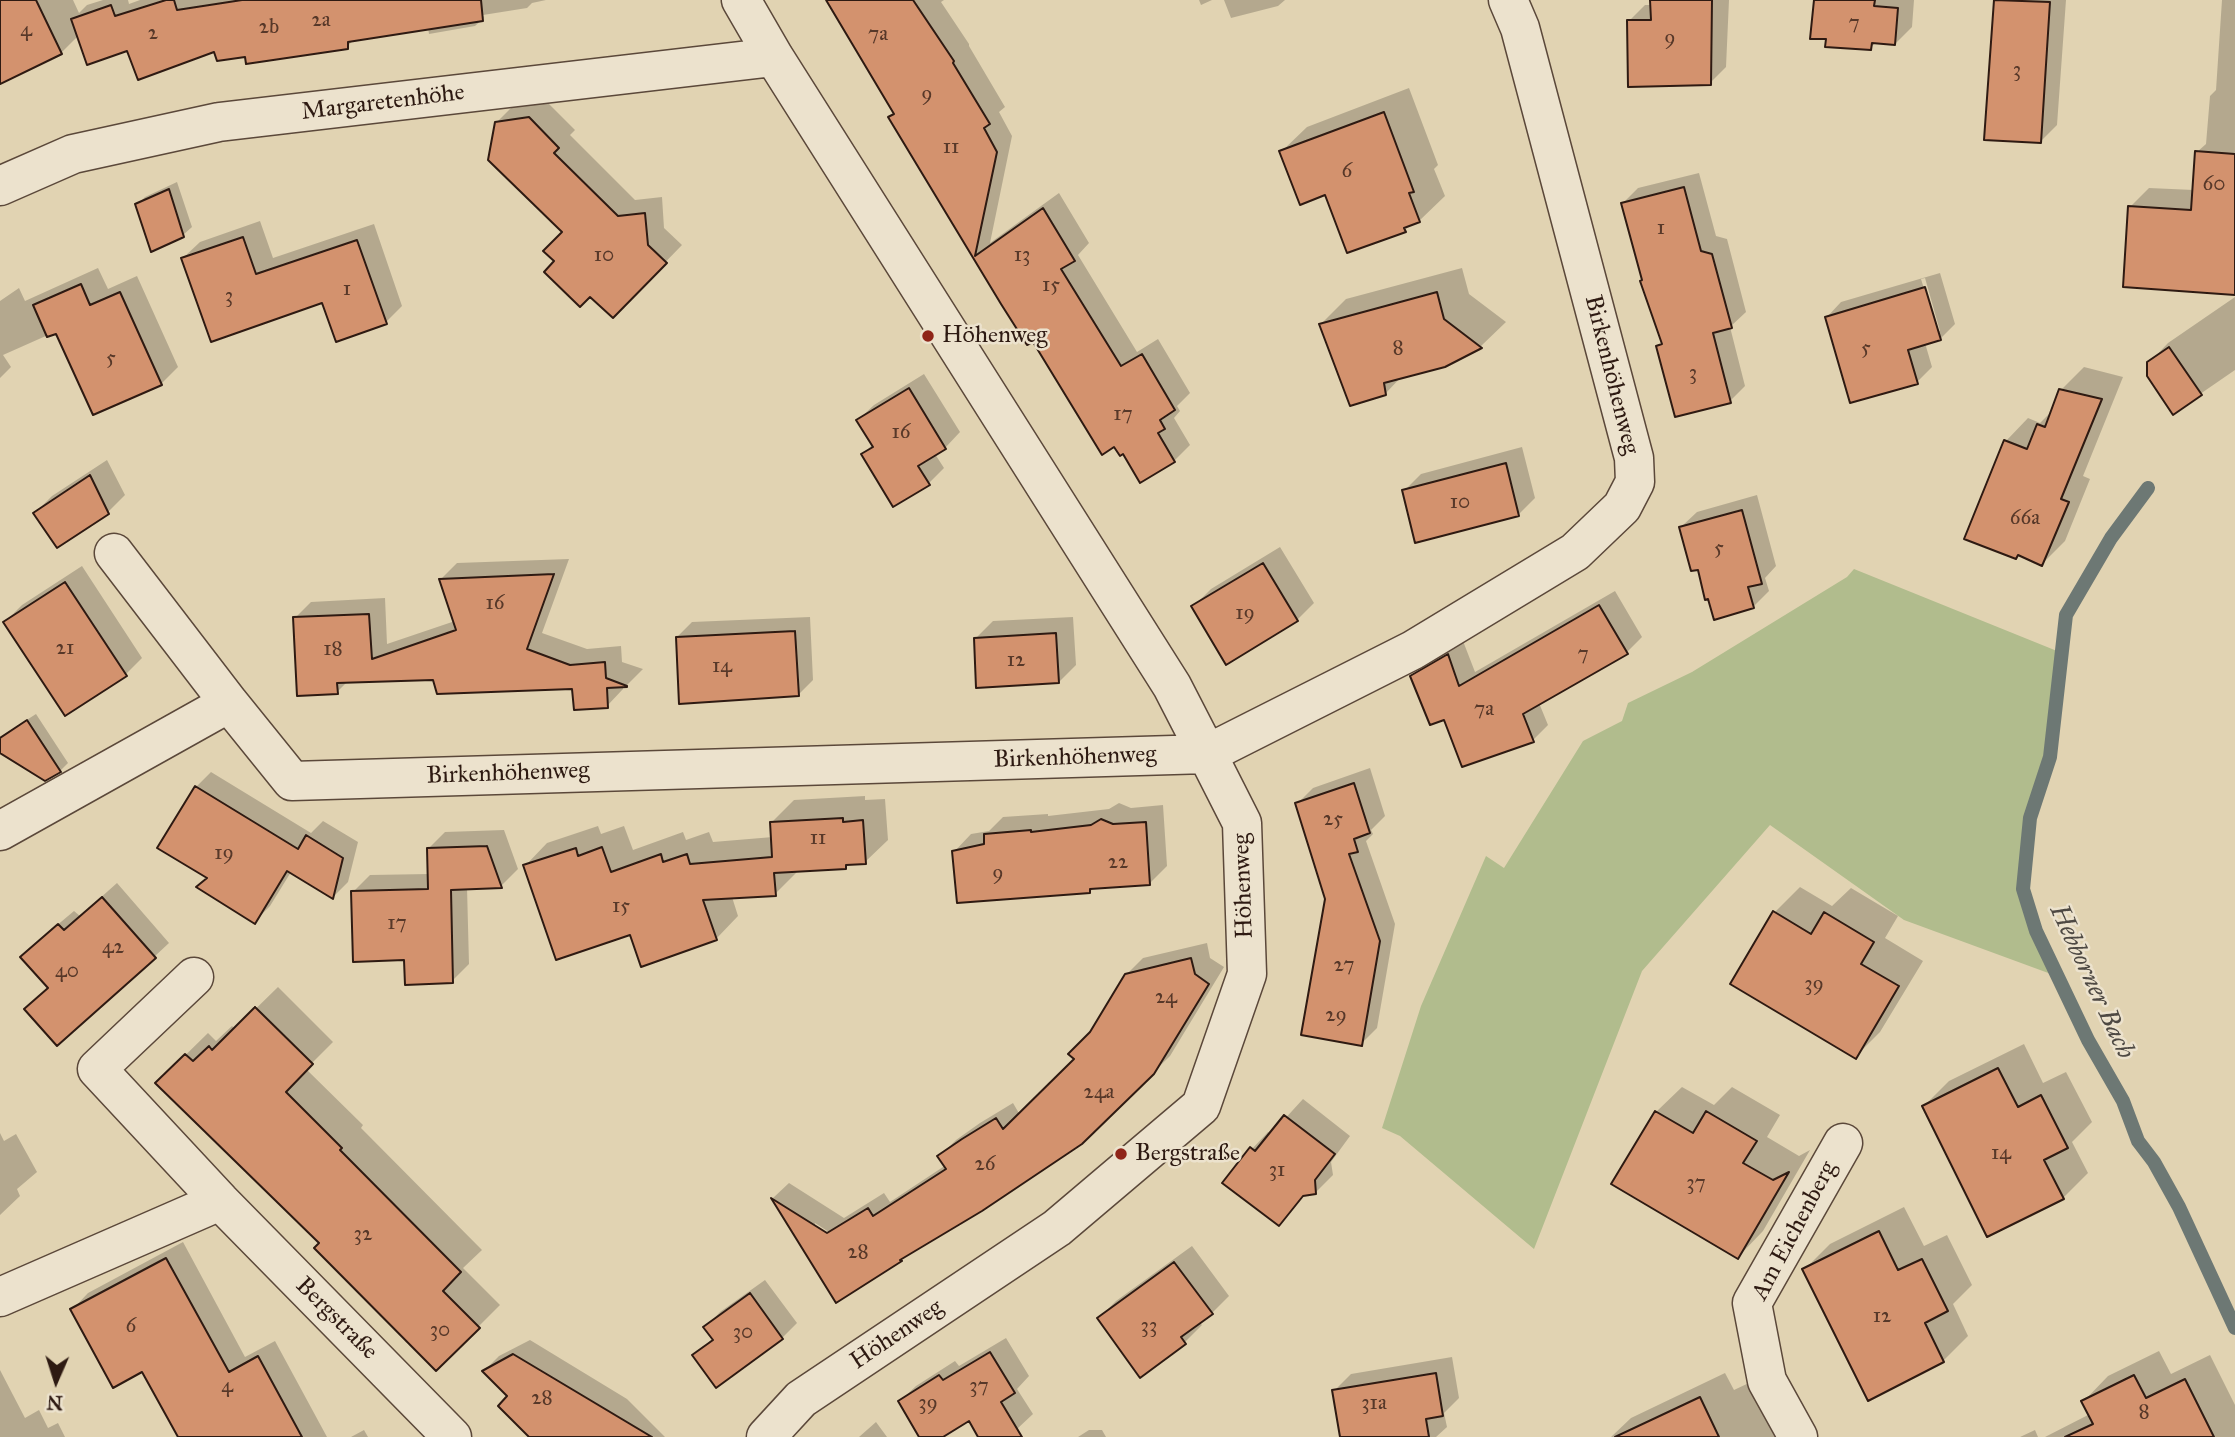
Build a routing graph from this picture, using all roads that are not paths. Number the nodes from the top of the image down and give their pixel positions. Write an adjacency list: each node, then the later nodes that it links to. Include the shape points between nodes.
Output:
1 (741, 0): 3 (street, Höhenweg)
2 (1508, 0): 7 (street, Birkenhöhenweg, via 1520,28 1627,431 1635,482 1622,507 1575,552 1413,649)
3 (774, 57): 4 (street, Margaretenhöhe, via 219,122 73,154); 7 (street, Höhenweg, via 1172,686)
4 (0, 186)
5 (114, 553): 6 (street)
6 (229, 703): 7 (street, Birkenhöhenweg, via 292,780); 8 (street)
7 (1207, 754): 14 (street, Höhenweg, via 1242,823 1247,974 1201,1106 1057,1228 801,1399)
8 (0, 831)
9 (194, 977): 11 (street, Bergstraße, via 97,1069)
10 (1843, 1143): 15 (street, Am Eichenberg, via 1752,1303 1767,1381)
11 (220, 1201): 12 (street); 13 (street, Bergstraße)
12 (0, 1297)
13 (452, 1437)
14 (766, 1437)
15 (1798, 1437)

